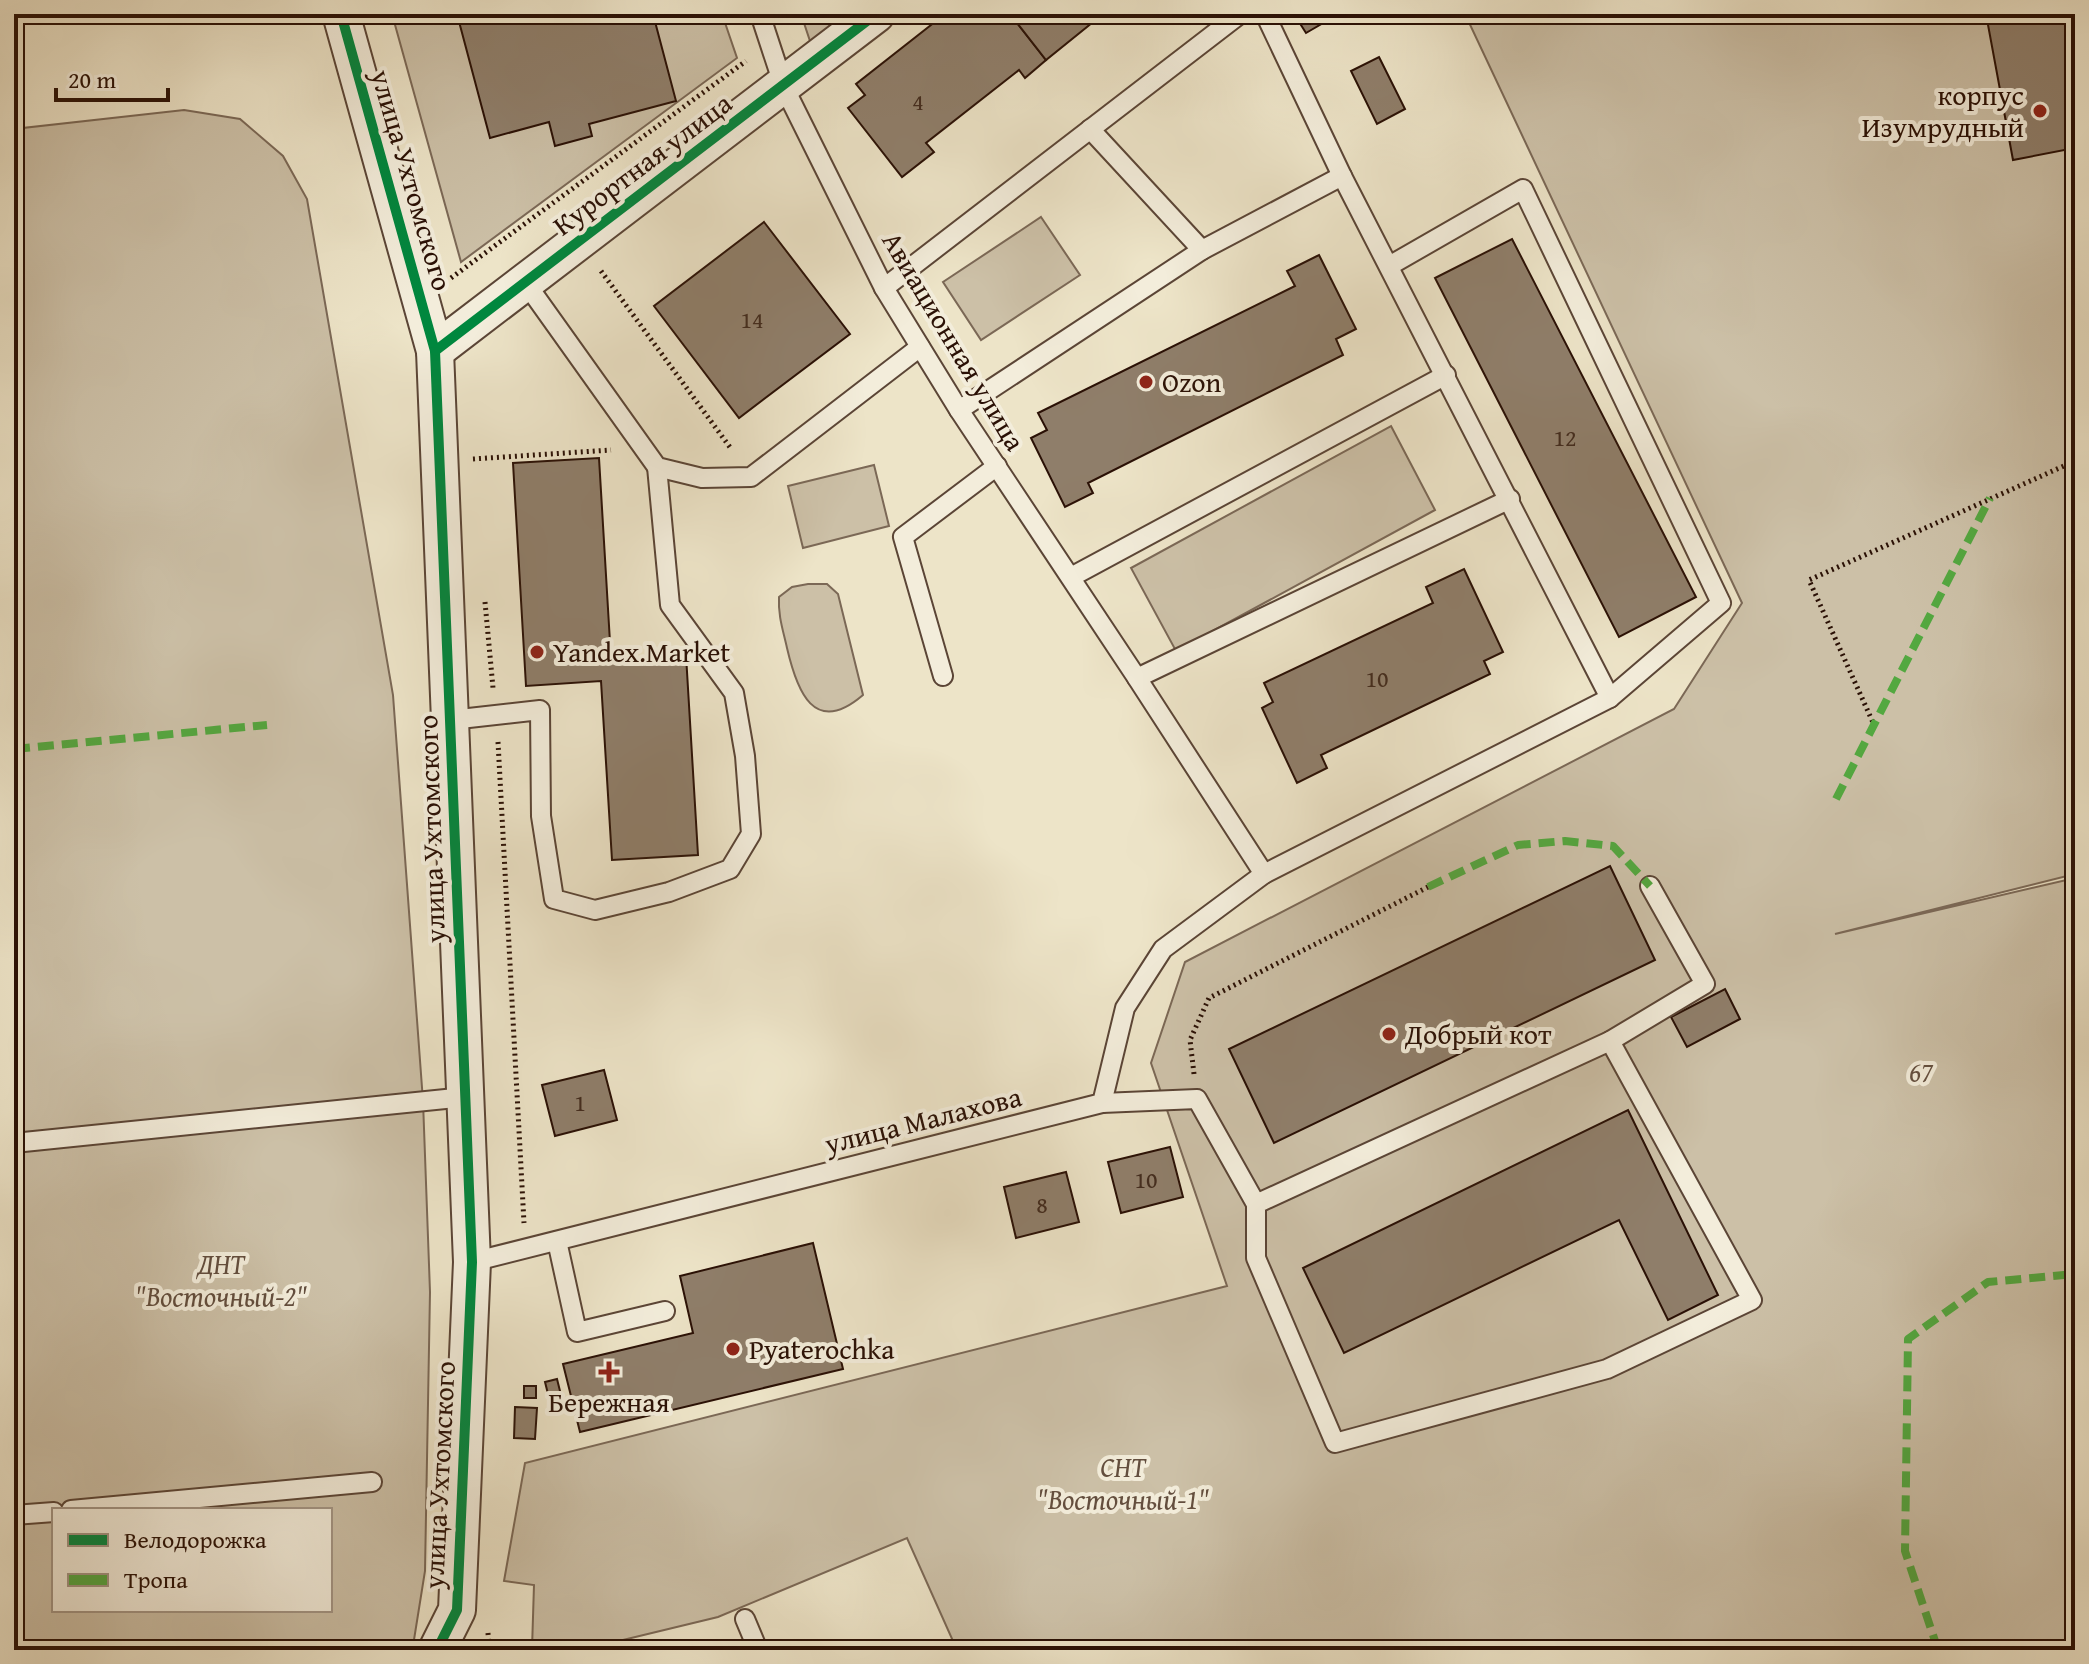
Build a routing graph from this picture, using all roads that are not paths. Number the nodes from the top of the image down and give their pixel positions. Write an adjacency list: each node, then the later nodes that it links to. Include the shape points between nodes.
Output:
1 (341, 14): 14 (street, улица Ухтомского)
2 (760, 14): 6 (lane, Авиационная улица)
3 (876, 14): 6 (street, Курортная улица)
4 (1240, 14): 7 (lane)
5 (1265, 14): 8 (lane)
6 (784, 87): 11 (street, Курортная улица); 12 (lane, Авиационная улица)
7 (1090, 129): 9 (lane); 12 (lane)
8 (1342, 176): 9 (lane); 10 (lane)
9 (1202, 250): 16 (lane)
10 (1389, 266): 15 (lane); 23 (lane, via 1523,189 1721,603)
11 (525, 282): 14 (street, Курортная улица); 18 (lane)
12 (884, 288): 13 (lane, Авиационная улица)
13 (920, 347): 16 (lane, Авиационная улица); 18 (lane, via 751,477 702,478)
14 (435, 351): 24 (street, улица Ухтомского)
15 (1446, 375): 19 (lane); 20 (lane)
16 (959, 410): 17 (lane, Авиационная улица)
17 (997, 466): 20 (lane, Авиационная улица); 21 (lane, via 903,537)
18 (657, 467): 24 (lane, via 670,605 734,693 751,834 730,869 669,892 595,910 554,899 541,816 540,710)
19 (1510, 499): 22 (lane); 23 (lane)
20 (1071, 577): 22 (lane, Авиационная улица)
21 (943, 676)
22 (1137, 678): 25 (lane, Авиационная улица)
23 (1610, 698): 25 (lane)
24 (451, 720): 28 (street, улица Ухтомского)
25 (1264, 874): 29 (lane, via 1163,949 1125,1008)
26 (1650, 886): 27 (lane, via 1705,984)
27 (1610, 1041): 31 (lane); 31 (lane, via 1752,1300 1607,1369 1335,1443 1256,1258)
28 (465, 1097): 30 (lane); 33 (street, улица Ухтомского)
29 (1102, 1103): 31 (lane, улица Малахова, via 1197,1099); 32 (lane, улица Малахова)
30 (14, 1143)
31 (1256, 1204)
32 (557, 1241): 33 (lane, улица Малахова); 34 (lane, via 577,1332)
33 (472, 1262): 40 (street, улица Ухтомского, via 457,1610)
34 (665, 1311)
35 (372, 1482): 36 (lane)
36 (92, 1508)
37 (52, 1512): 38 (lane)
38 (14, 1515)
39 (745, 1619): 41 (lane)
40 (437, 1650)
41 (758, 1650)

